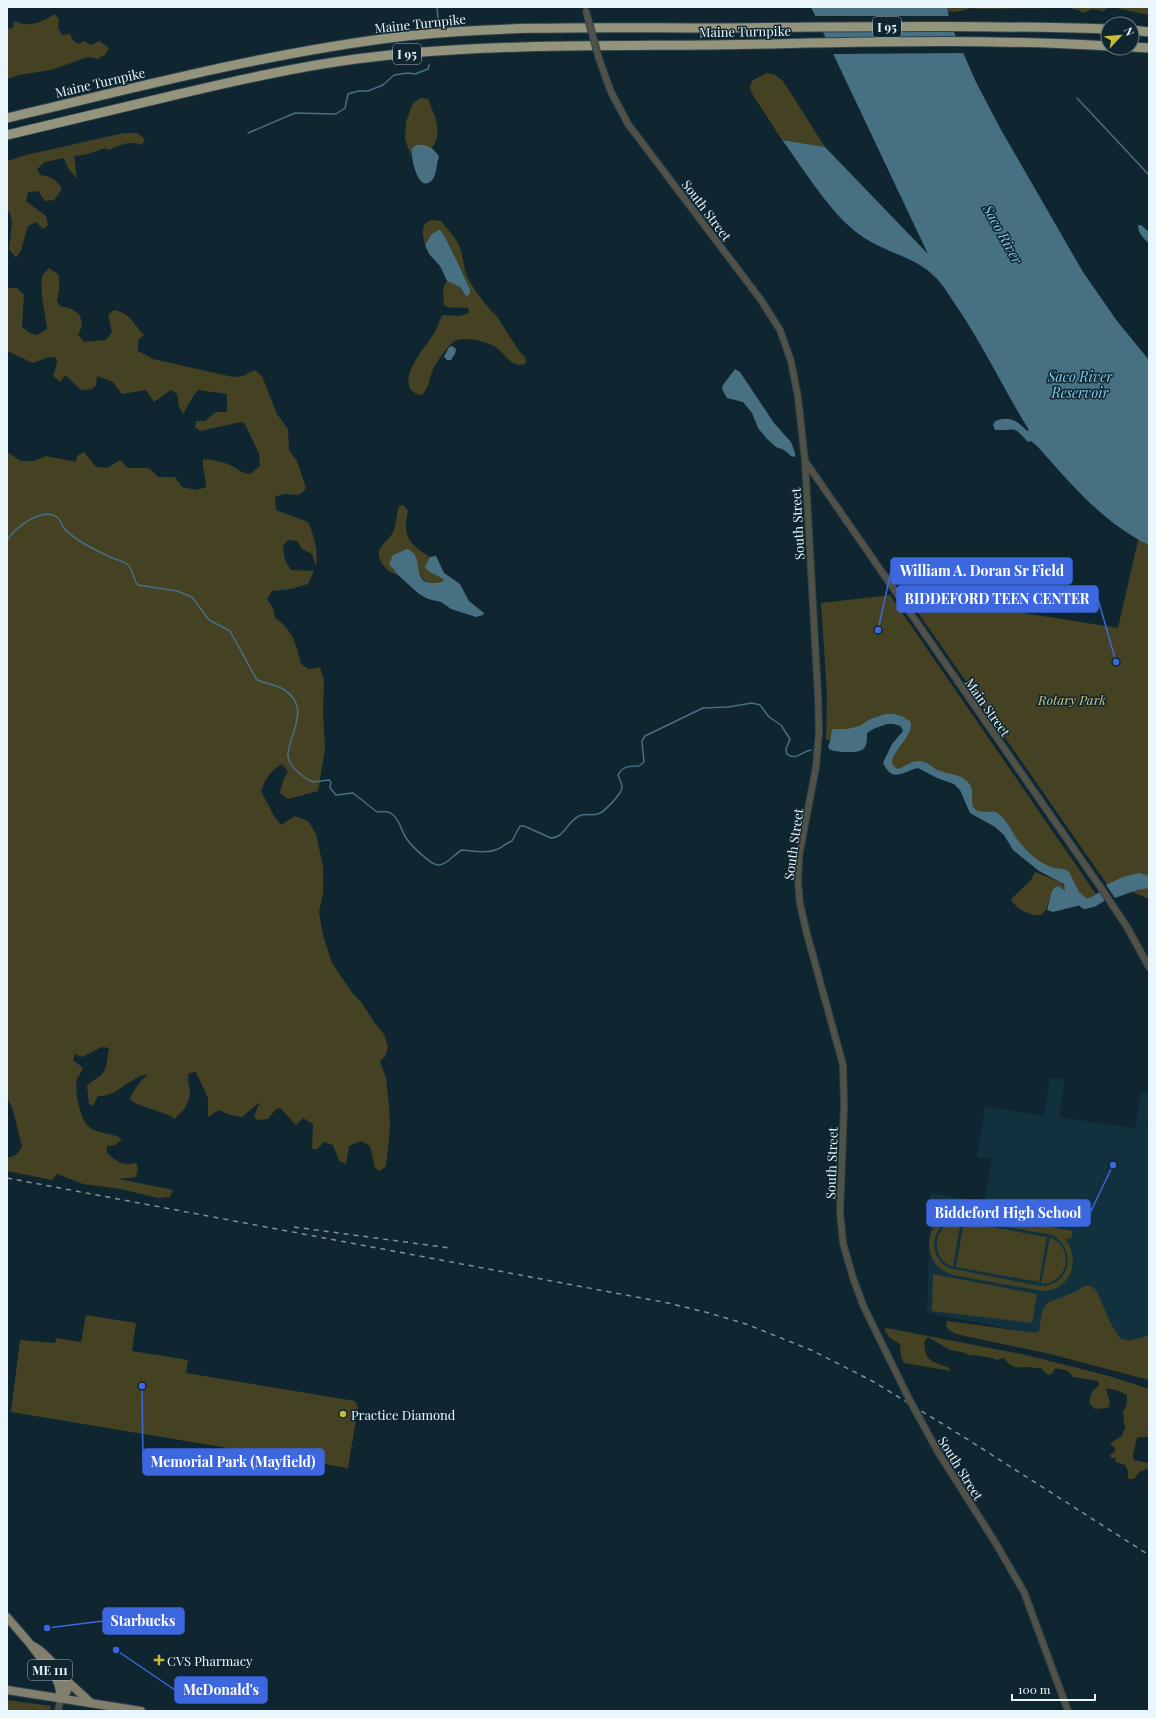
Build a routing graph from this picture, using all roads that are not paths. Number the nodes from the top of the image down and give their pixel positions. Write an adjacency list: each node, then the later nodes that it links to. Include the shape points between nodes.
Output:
1 (585, 9): 6 (street, South Street, bridge, via 611,92 628,124 761,300 780,330 788,349 796,382)
2 (1100, 29): 4 (highway, Maine Turnpike / I 95, via 541,29 407,36 280,55 216,68)
3 (1100, 46): 5 (highway, Maine Turnpike / I 95, via 973,42 513,46 403,54 289,70)
4 (7, 118)
5 (7, 135)
6 (805, 462): 7 (street, Main Street, via 1101,888); 17 (street, South Street, bridge, via 819,726 817,760 799,856 798,887 807,934 843,1065 843,1243 850,1272 909,1399 1024,1592)
7 (1149, 967)
8 (7, 1617): 9 (main road, ME 111)
9 (31, 1644): 10 (main road, ME 111, via 40,1650); 12 (main road, ME 111, via 56,1678)
10 (64, 1678): 12 (main road, ME 111, via 67,1691); 13 (main road)
11 (7, 1690): 12 (main road)
12 (61, 1698): 13 (main road); 14 (street)
13 (94, 1703): 15 (main road); 16 (main road)
14 (58, 1711)
15 (102, 1711)
16 (141, 1711)
17 (1068, 1711)

